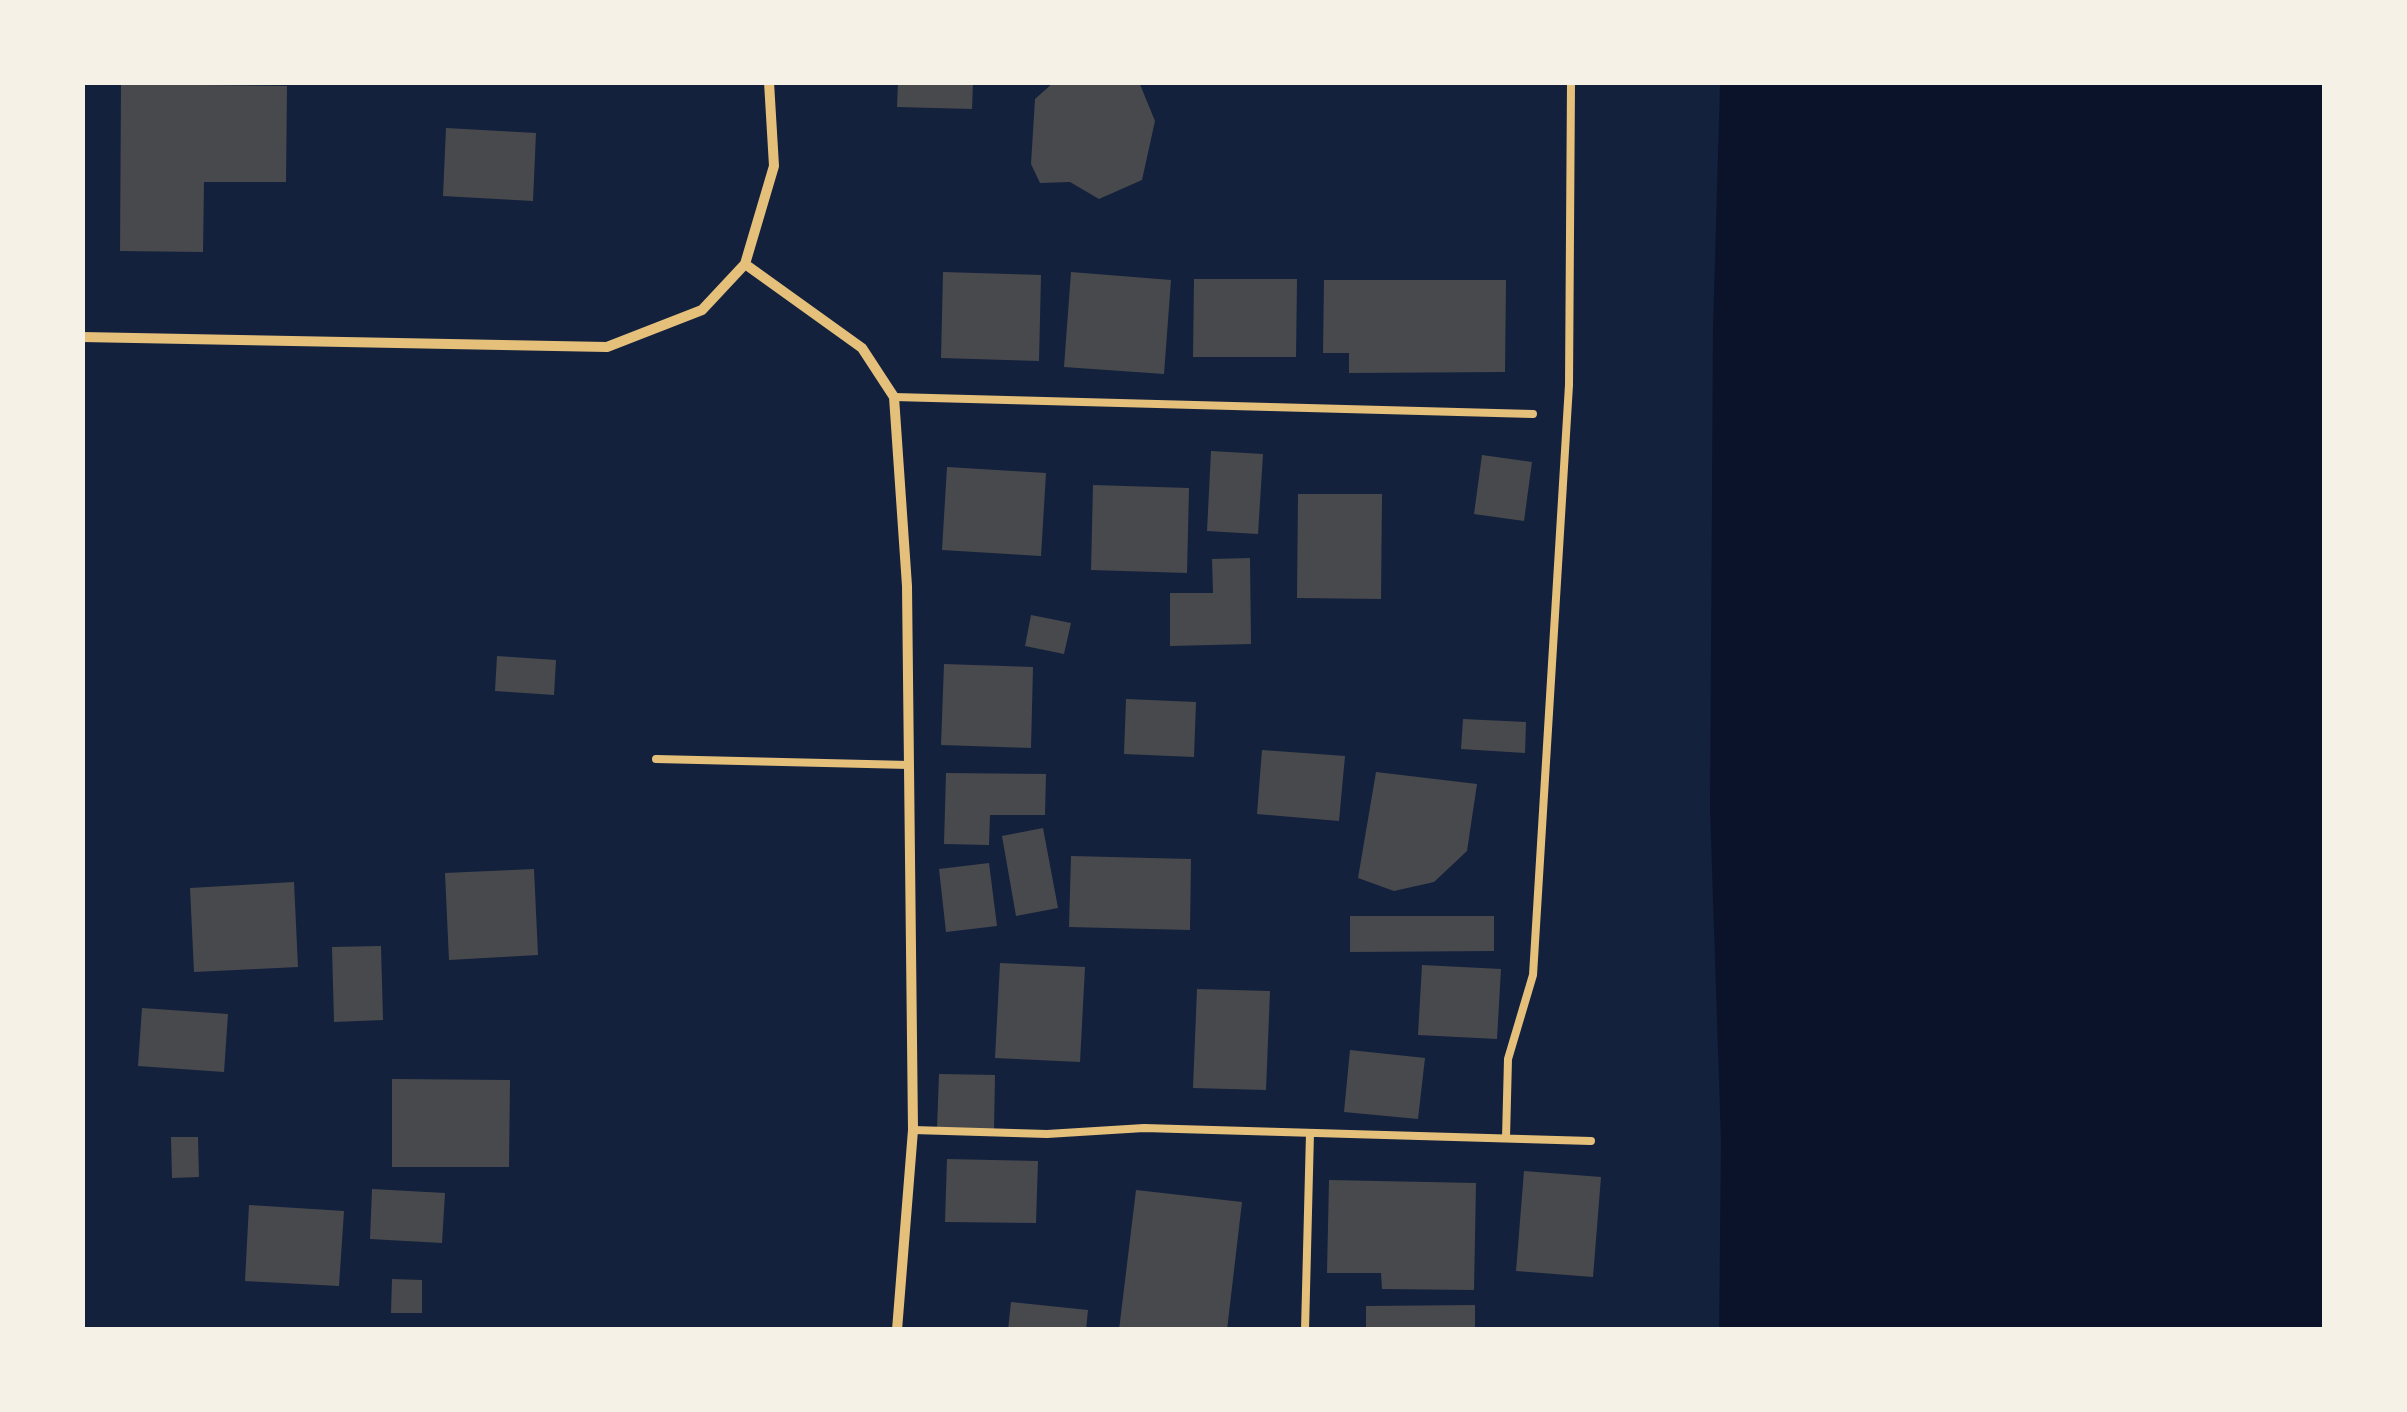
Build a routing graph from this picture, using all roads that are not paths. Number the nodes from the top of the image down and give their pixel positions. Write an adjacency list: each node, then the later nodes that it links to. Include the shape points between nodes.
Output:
1 (769, 82): 3 (street, via 774,166)
2 (1571, 82): 11 (lane, via 1568,385 1533,975 1508,1059)
3 (745, 264): 4 (street, via 702,310 607,347); 5 (street, via 862,348)
4 (82, 338)
5 (894, 397): 6 (lane); 8 (street, via 907,586)
6 (1533, 414)
7 (656, 758): 8 (lane)
8 (909, 765): 9 (street)
9 (912, 1130): 10 (lane); 13 (street)
10 (1310, 1133): 11 (lane); 14 (lane)
11 (1506, 1138): 12 (lane)
12 (1591, 1140)
13 (898, 1330)
14 (1304, 1330)

